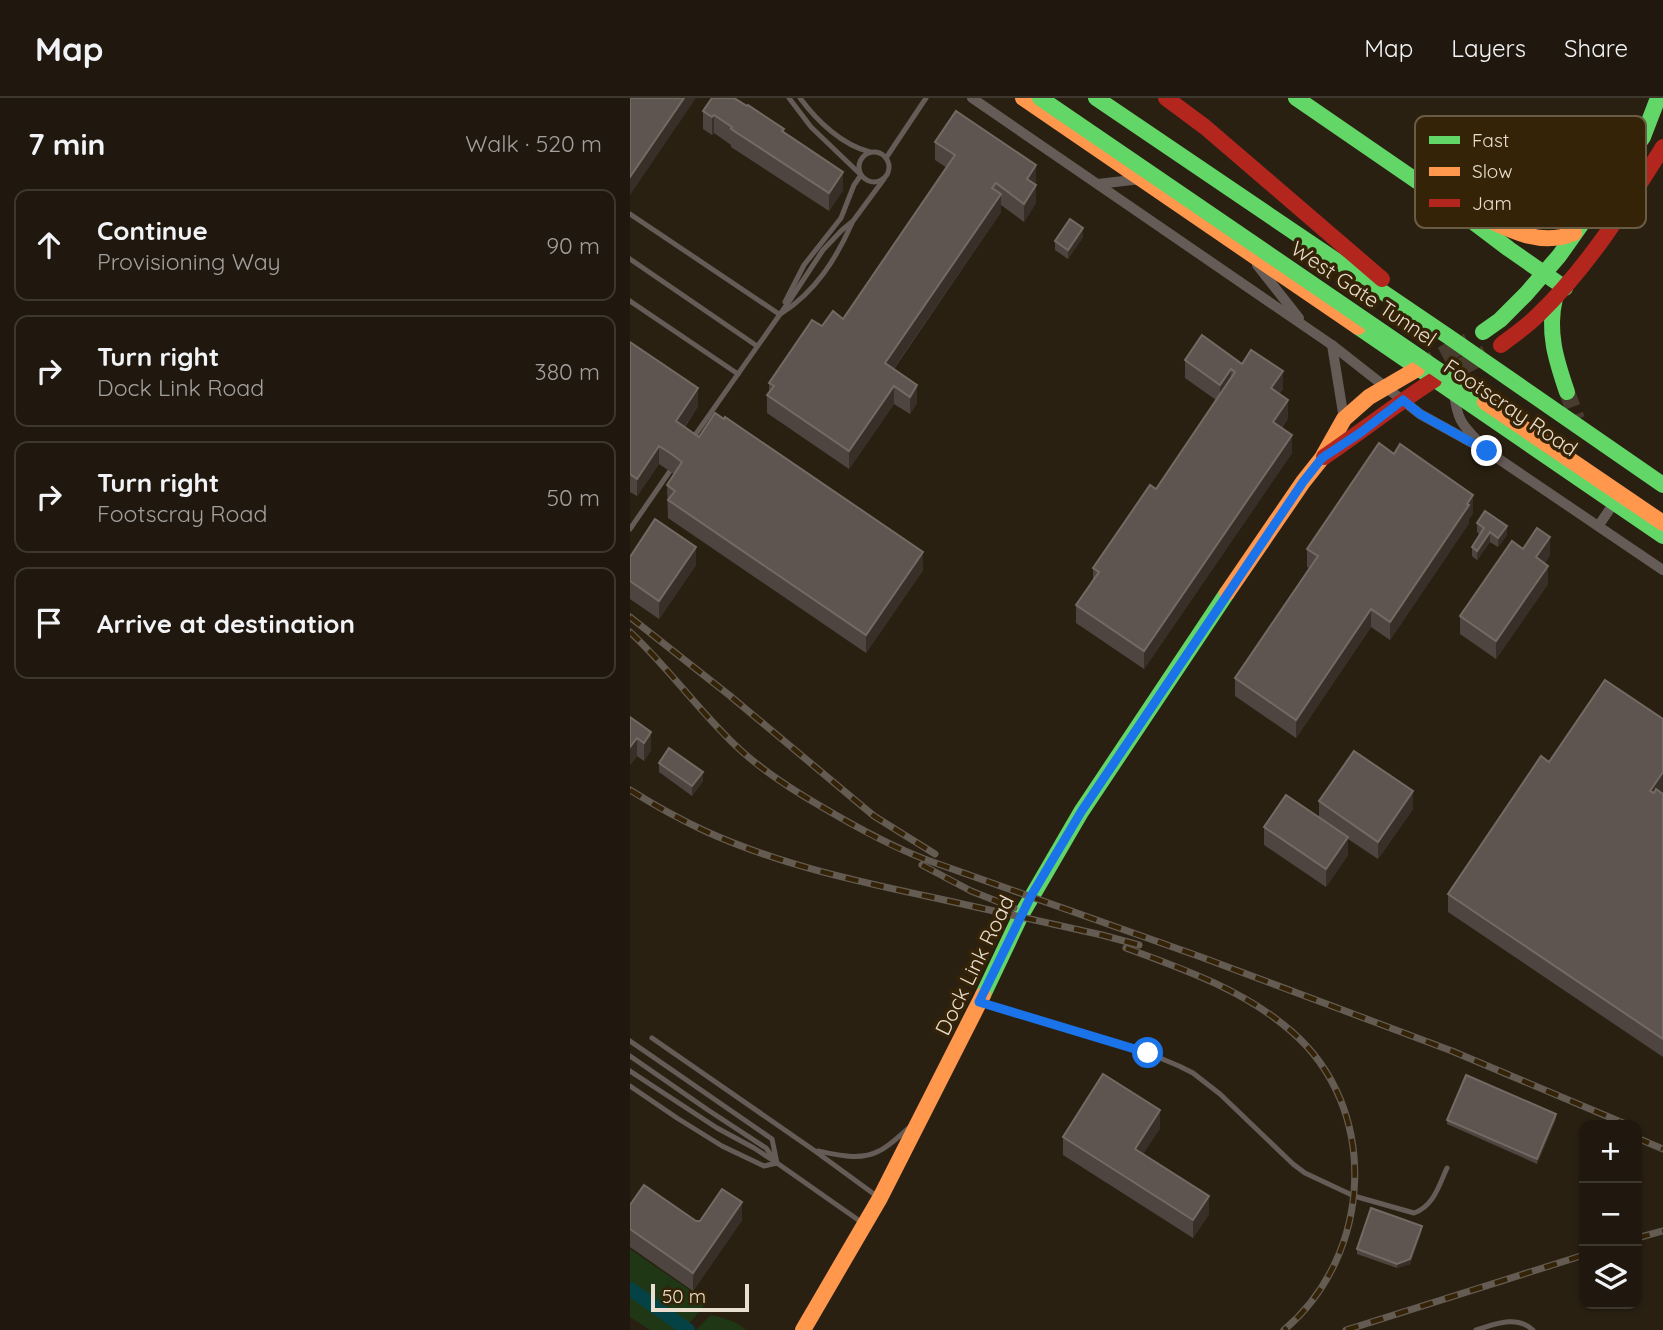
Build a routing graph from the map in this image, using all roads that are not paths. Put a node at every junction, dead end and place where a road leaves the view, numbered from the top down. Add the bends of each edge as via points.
1 (789, 98) edge
2 (800, 98) edge
3 (926, 98) edge
4 (972, 98) edge
5 (1023, 98) edge
6 (1040, 98) edge
7 (1096, 98) edge
8 (1166, 98) edge
9 (1296, 98) edge
10 (1658, 98) edge
11 (1646, 129) edge
12 (1663, 147) edge
13 (870, 152) junction
14 (886, 158) junction
15 (1646, 173) edge
16 (860, 175) junction
17 (884, 179) junction
18 (1141, 179) junction
19 (1415, 180) edge
20 (1098, 184) junction
21 (630, 214) edge
22 (853, 221) junction
23 (1482, 228) edge
24 (1507, 228) edge
25 (1580, 228) edge
26 (1611, 228) edge
27 (1577, 232) junction
28 (1246, 251) junction
29 (630, 258) edge
30 (1544, 274) junction
31 (1560, 293) junction
32 (630, 301) edge
33 (779, 314) junction
34 (1308, 328) junction
35 (1483, 332) tunnel mouth
36 (1448, 337) junction
37 (1332, 345) junction
38 (1501, 345) tunnel mouth
39 (757, 346) junction
40 (1417, 369) junction
41 (738, 374) junction
42 (1435, 380) junction
43 (1385, 386) junction
44 (1454, 392) junction
45 (1567, 392) tunnel mouth
46 (1403, 400) junction
47 (1344, 419) junction
48 (687, 446) edge
49 (1487, 451) junction
50 (1322, 458) junction
51 (670, 471) dead end
52 (1663, 485) edge
53 (1614, 502) junction
54 (1663, 523) edge
55 (1599, 525) junction
56 (630, 529) edge
57 (1663, 536) edge
58 (1663, 570) edge
59 (979, 1002) junction
60 (652, 1038) dead end
61 (630, 1041) edge
62 (630, 1055) edge
63 (630, 1071) edge
64 (630, 1086) edge
65 (921, 1118) junction
66 (815, 1151) junction
67 (777, 1163) junction
68 (1447, 1168) dead end
69 (880, 1198) junction
70 (865, 1224) junction
71 (803, 1330) edge
72 (1476, 1330) edge
73 (1534, 1330) edge

1 - 16 lane
2 - 13 lane via 831,131
3 - 14 lane
4 - 20 street, Footscray Road
5 - 18 main road, Footscray Road
6 - 54 main road, West Gate Tunnel, bridge
7 - 36 main road, West Gate Tunnel, bridge
8 - 36 main road, bridge
9 - 19 main road
10 - 11 main road
12 - 15 main road
13 - 14 lane
13 - 16 lane via 860,161
14 - 17 lane via 890,166
16 - 17 lane via 871,183
16 - 33 lane via 844,213 804,265
17 - 22 lane
18 - 20 street
18 - 28 main road, Footscray Road
20 - 34 street, Footscray Road
21 - 33 lane
22 - 33 lane via 823,250
22 - 33 lane via 814,286
23 - 30 main road
24 - 27 main road via 1557,240
25 - 27 main road
26 - 31 main road
27 - 30 main road
28 - 34 street, Footscray Road
28 - 40 main road, Footscray Road
29 - 39 lane
30 - 31 main road
30 - 35 main road
31 - 38 main road
31 - 45 main road via 1551,312 1552,342
32 - 41 lane
33 - 39 lane
34 - 37 street, Footscray Road
36 - 52 main road, West Gate Tunnel, bridge
37 - 43 street, Footscray Road
37 - 47 street
39 - 41 lane
40 - 42 main road, Footscray Road
40 - 43 main road, Dock Link Road
41 - 48 lane
42 - 44 main road, Footscray Road
42 - 46 main road, Dock Link Road
43 - 46 street, Footscray Road
43 - 47 main road, Dock Link Road
44 - 49 street via 1456,412
44 - 53 main road, Footscray Road
46 - 49 street, Footscray Road
46 - 50 main road, Dock Link Road
47 - 50 main road, Dock Link Road
49 - 55 street, Footscray Road
50 - 59 main road, Dock Link Road via 1081,812 1031,896
51 - 56 lane
53 - 55 street
53 - 57 main road, Footscray Road
55 - 58 street, Footscray Road
59 - 65 main road, Dock Link Road
59 - 68 lane via 1180,1066 1220,1094 1293,1164 1354,1196 1415,1213 1431,1202
60 - 66 lane
61 - 67 lane via 772,1139
62 - 67 lane via 766,1147
63 - 67 lane
64 - 67 lane via 722,1146 764,1166
65 - 66 lane via 880,1151 865,1156
65 - 69 main road, Dock Link Road
66 - 69 lane
67 - 70 lane
69 - 70 main road, Dock Link Road
70 - 71 main road, Dock Link Road
72 - 73 lane via 1510,1321

